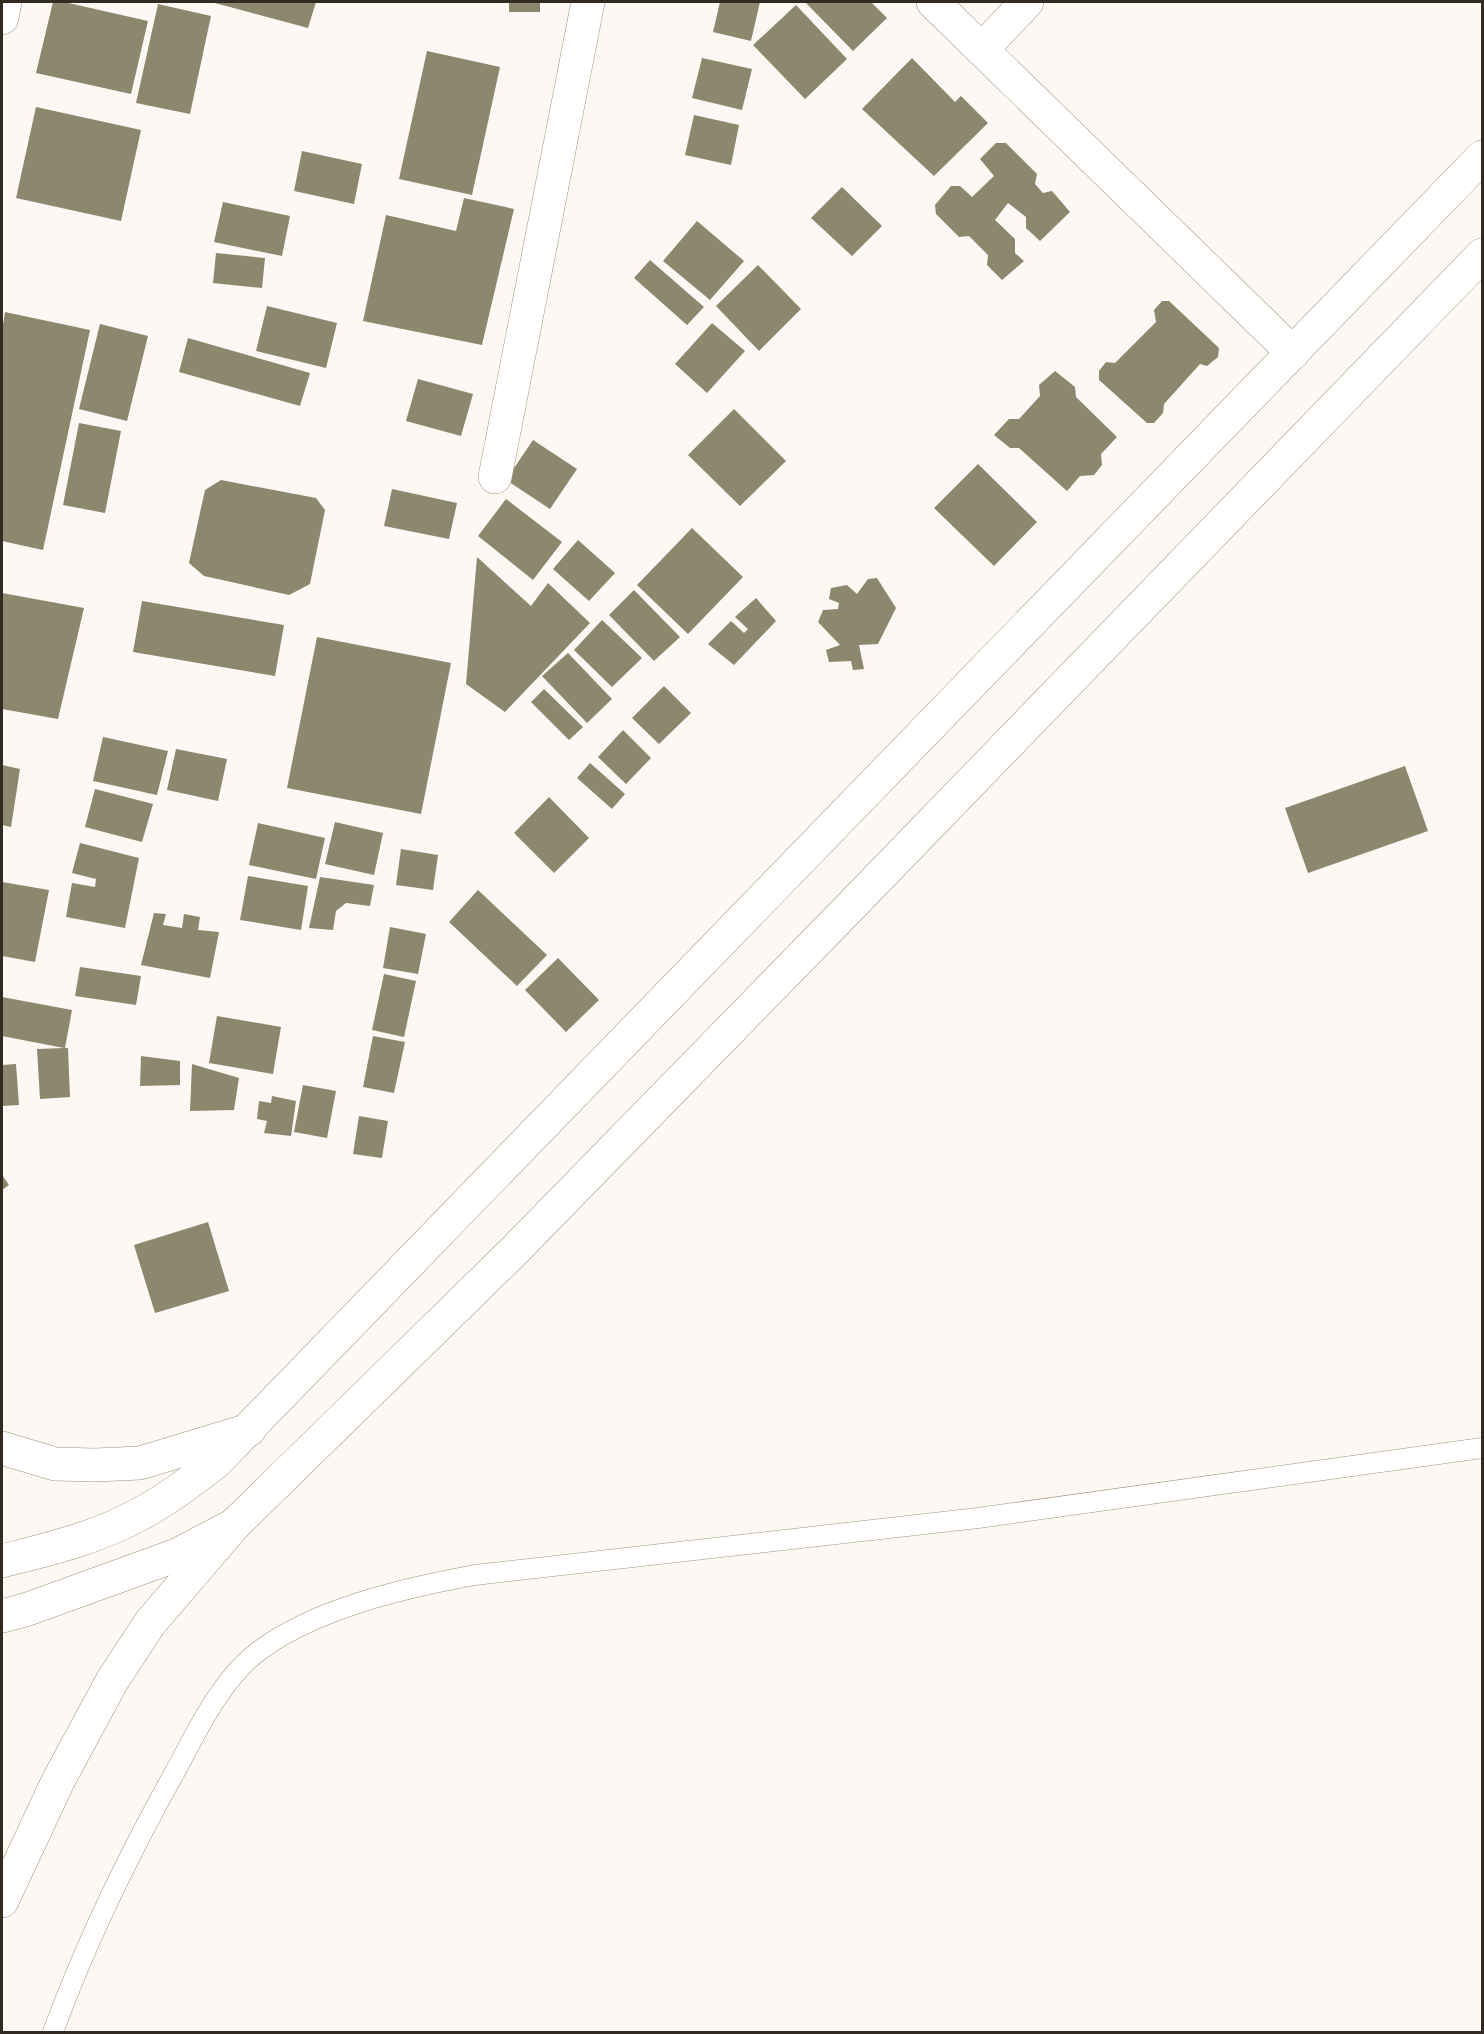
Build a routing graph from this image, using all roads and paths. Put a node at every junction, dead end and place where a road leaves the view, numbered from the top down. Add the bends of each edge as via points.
1 (5, 2) edge
2 (588, 2) edge
3 (933, 2) edge
4 (1027, 2) edge
5 (2, 18) edge
6 (982, 49) junction
7 (1482, 158) edge
8 (1482, 255) edge
9 (1293, 353) junction
10 (495, 477) dead end
11 (249, 1430) junction
12 (2, 1448) edge
13 (1482, 1448) edge
14 (234, 1525) junction
15 (2, 1561) edge
16 (2, 1616) edge
17 (2, 1901) edge
18 (53, 2032) edge

1 - 5 main road
2 - 10 main road
3 - 6 main road
4 - 6 main road
6 - 9 main road
7 - 9 main road
8 - 14 main road via 515,1250
9 - 11 main road
11 - 12 main road via 140,1463 55,1464
11 - 15 main road via 179,1491 140,1515 97,1534
13 - 18 lane via 978,1518 475,1575 422,1585 304,1624 252,1656 206,1715 131,1852
14 - 16 main road via 177,1555
14 - 17 main road via 150,1623 112,1681 58,1781

